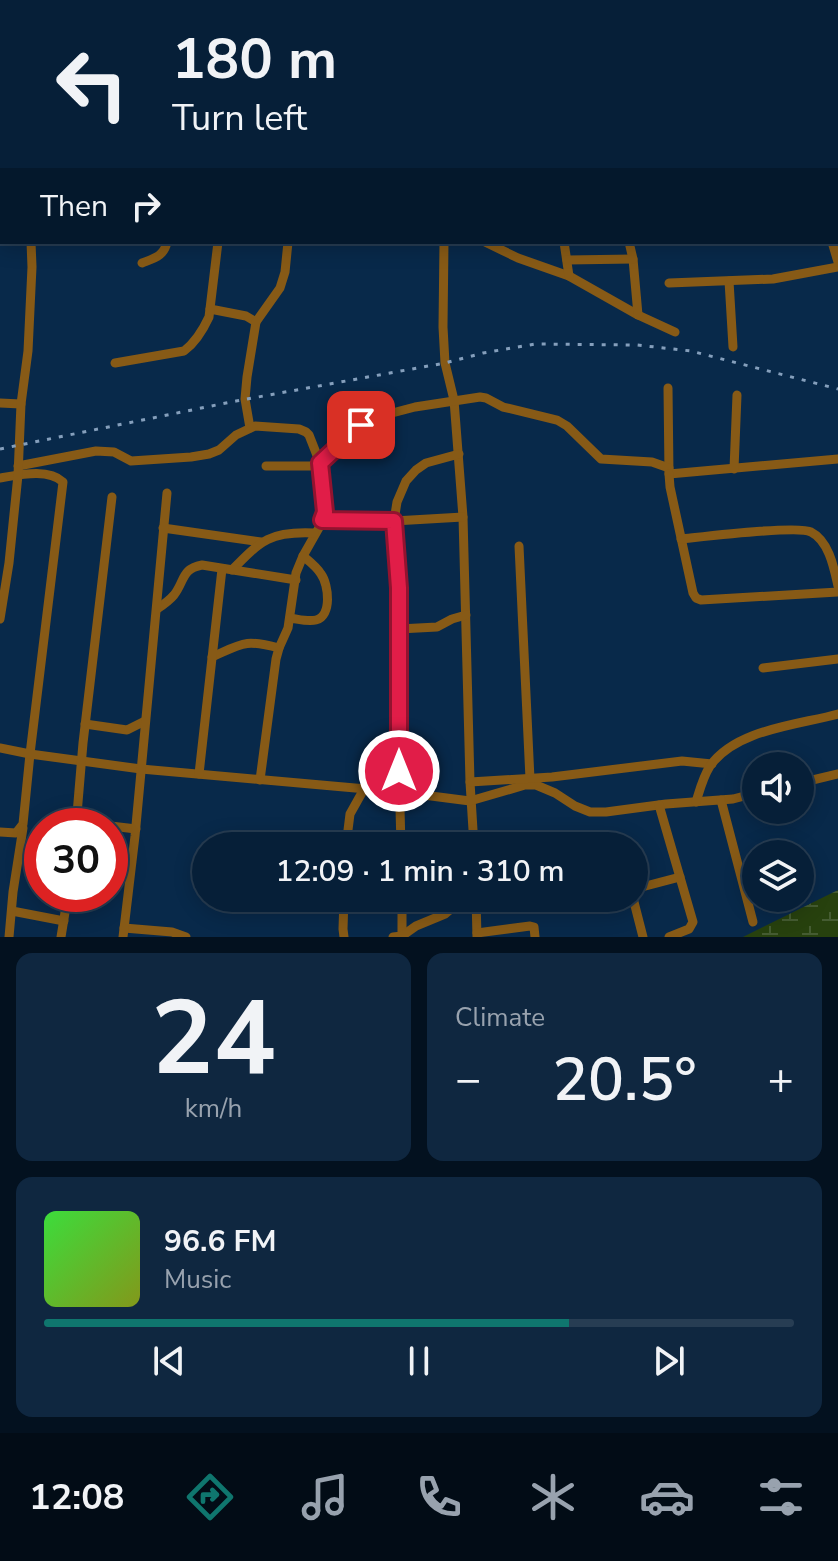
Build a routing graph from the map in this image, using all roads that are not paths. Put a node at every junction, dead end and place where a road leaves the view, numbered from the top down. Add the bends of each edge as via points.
1 (31, 244) edge
2 (166, 244) edge
3 (218, 244) edge
4 (288, 244) edge
5 (444, 244) edge
6 (489, 244) edge
7 (564, 244) edge
8 (629, 244) edge
9 (833, 244) edge
10 (633, 259) junction
11 (567, 260) junction
12 (142, 263) dead end
13 (838, 264) edge
14 (569, 276) junction
15 (729, 281) junction
16 (669, 283) dead end
17 (210, 309) junction
18 (638, 315) junction
19 (256, 322) junction
20 (675, 332) dead end
21 (733, 347) dead end
22 (115, 363) dead end
23 (668, 388) dead end
24 (737, 395) dead end
25 (454, 400) junction
26 (0, 403) edge
27 (21, 404) junction
28 (250, 428) junction
29 (459, 454) junction
30 (838, 459) edge
31 (320, 463) junction
32 (266, 466) dead end
33 (734, 469) junction
34 (18, 471) junction
35 (669, 471) junction
36 (0, 478) edge
37 (167, 493) dead end
38 (112, 497) dead end
39 (463, 517) junction
40 (322, 520) junction
41 (394, 521) junction
42 (163, 528) junction
43 (314, 533) junction
44 (681, 539) junction
45 (261, 542) junction
46 (519, 546) dead end
47 (303, 556) junction
48 (227, 570) junction
49 (296, 580) junction
50 (838, 586) edge
51 (838, 592) edge
52 (157, 609) junction
53 (466, 615) junction
54 (290, 618) junction
55 (0, 619) edge
56 (399, 629) junction
57 (279, 648) junction
58 (212, 657) junction
59 (838, 659) edge
60 (763, 668) dead end
61 (838, 714) edge
62 (145, 721) junction
63 (85, 724) junction
64 (0, 748) edge
65 (30, 754) junction
66 (82, 761) junction
67 (712, 764) junction
68 (141, 769) junction
69 (199, 774) junction
70 (838, 774) edge
71 (530, 779) junction
72 (260, 780) junction
73 (814, 780) edge
74 (470, 782) junction
75 (364, 789) junction
76 (400, 792) junction
77 (742, 796) edge
78 (721, 800) junction
79 (470, 801) junction
80 (696, 802) junction
81 (659, 805) junction
82 (78, 808) edge
83 (23, 824) junction
84 (128, 828) edge
85 (136, 829) junction
86 (0, 832) edge
87 (348, 832) edge
88 (401, 832) edge
89 (473, 832) edge
90 (680, 877) junction
91 (648, 885) edge
92 (12, 911) junction
93 (65, 912) edge
94 (344, 912) edge
95 (401, 912) edge
96 (447, 912) edge
97 (476, 912) edge
98 (638, 912) edge
99 (64, 921) junction
100 (753, 922) dead end
101 (123, 933) edge
102 (477, 935) edge
103 (9, 937) edge
104 (61, 937) edge
105 (186, 937) edge
106 (344, 937) edge
107 (399, 937) edge
108 (535, 937) edge
109 (643, 937) edge
110 (669, 937) edge

1 - 27 street
2 - 12 street via 159,257
3 - 17 street
4 - 19 street via 280,288
5 - 25 street via 445,363
6 - 14 street
7 - 11 street
8 - 10 street
9 - 13 street
10 - 11 street
10 - 18 street
11 - 14 street
13 - 15 street via 773,279
14 - 18 street
15 - 16 street
15 - 21 street
17 - 19 street
17 - 22 street via 204,328 184,351
18 - 20 street
19 - 28 street via 245,399
23 - 35 street
24 - 33 street
25 - 29 street
25 - 31 street via 373,418
25 - 35 street via 486,398 557,420 601,459 652,462
26 - 27 street
27 - 34 street
28 - 31 street via 306,432
28 - 34 street via 209,454 131,461 96,451
29 - 39 street
29 - 41 street via 416,470 406,481
30 - 33 street
31 - 32 street
31 - 40 street
33 - 35 street
34 - 36 street
34 - 55 street
34 - 65 street via 48,474 63,482
35 - 44 street
37 - 42 street
38 - 63 street
39 - 41 street
39 - 53 street
40 - 41 street
40 - 43 street
41 - 56 street
42 - 45 street
42 - 52 street
43 - 45 street via 291,532
43 - 47 street
44 - 50 street via 808,530 824,544
44 - 51 street via 693,593 701,600
45 - 48 street
46 - 71 street
47 - 49 street
47 - 54 street via 323,577 327,603 318,620
48 - 49 street
48 - 52 street via 202,565 190,569
48 - 58 street
49 - 54 street
52 - 62 street
53 - 56 street via 437,627
53 - 74 street
54 - 57 street
56 - 76 street
57 - 58 street via 243,643
57 - 72 street
58 - 69 street
59 - 60 street
61 - 67 street via 752,735
62 - 63 street via 127,730
62 - 68 street
63 - 66 street
64 - 65 street
65 - 66 street
65 - 83 street
66 - 68 street
66 - 82 street
67 - 71 street via 682,761
67 - 80 street
68 - 69 street
68 - 85 street
69 - 72 street
70 - 73 street
71 - 74 street
72 - 75 street
74 - 79 street
75 - 76 street
75 - 87 street via 350,814
76 - 79 street
76 - 88 street
77 - 78 street
78 - 80 street
78 - 100 street
79 - 81 street via 536,785 590,812
79 - 89 street
80 - 81 street
81 - 90 street
83 - 86 street via 16,833
83 - 92 street
84 - 85 street
85 - 101 street
90 - 91 street
90 - 110 street via 693,922
92 - 99 street
92 - 103 street
93 - 99 street
94 - 106 street
95 - 107 street
96 - 107 street
97 - 102 street
98 - 109 street
99 - 104 street
101 - 105 street via 172,932
102 - 108 street via 530,926

